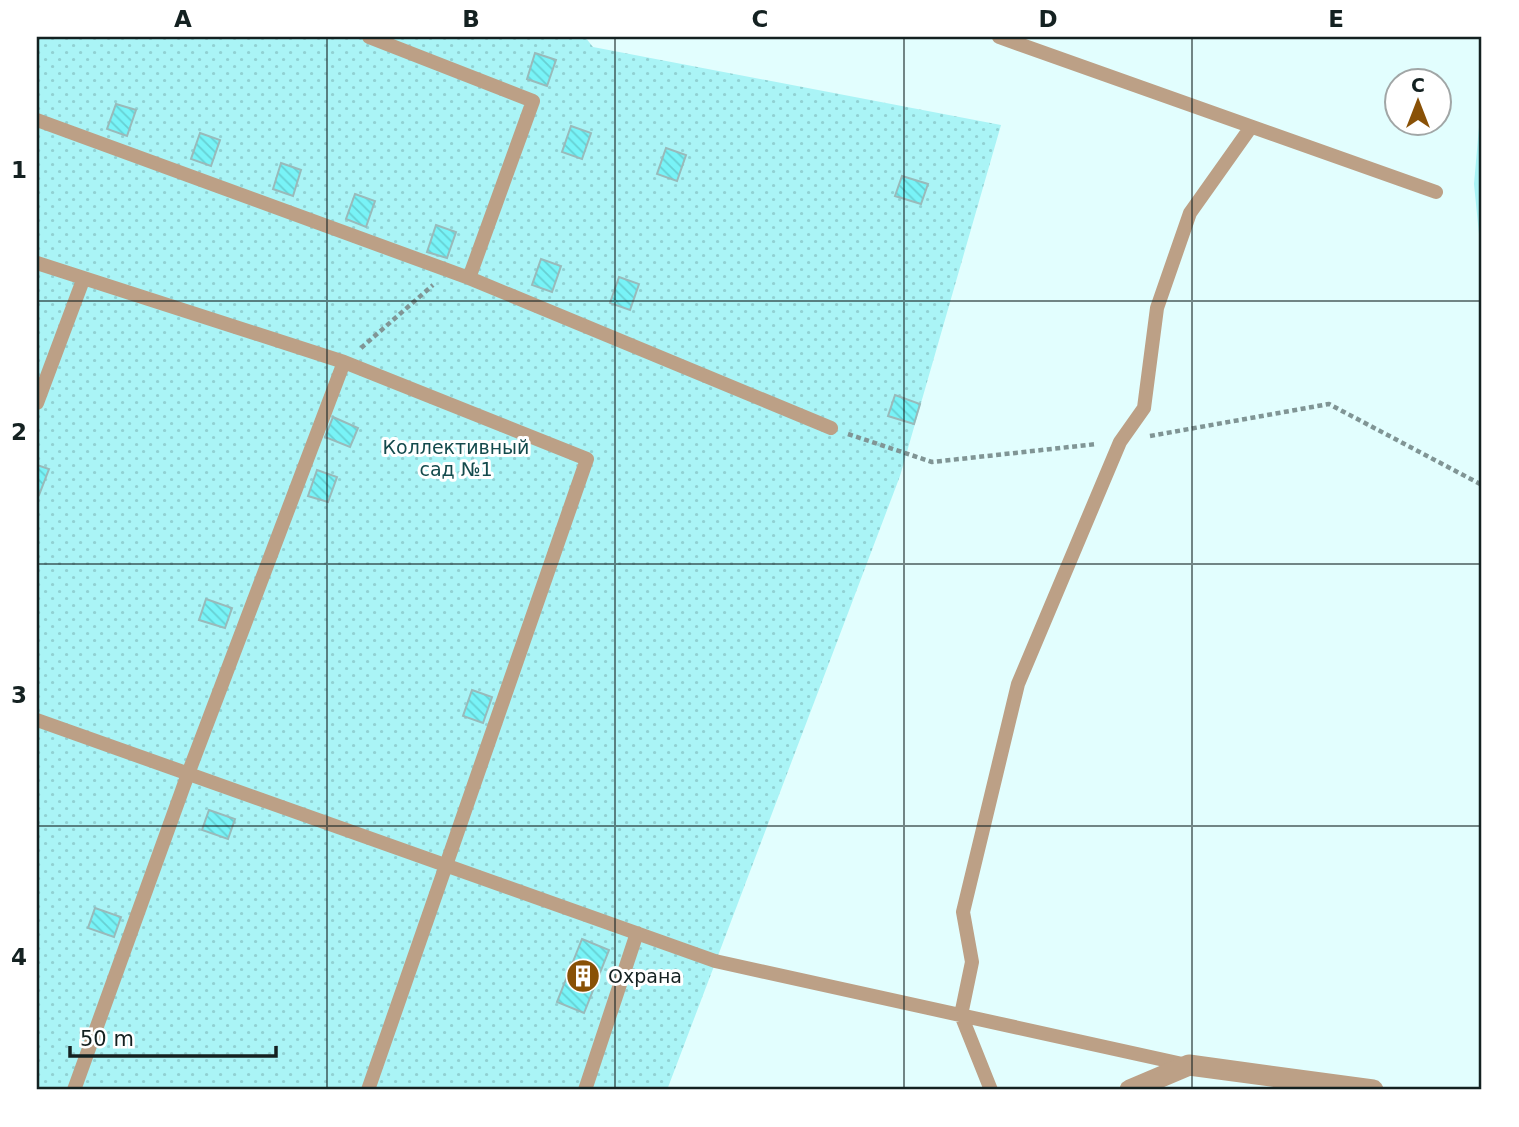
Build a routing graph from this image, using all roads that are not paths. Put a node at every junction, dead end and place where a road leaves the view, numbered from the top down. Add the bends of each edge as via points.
1 (369, 37) edge
2 (999, 37) edge
3 (37, 120) edge
4 (1251, 127) junction
5 (1436, 192) dead end
6 (37, 263) edge
7 (469, 278) junction
8 (83, 280) junction
9 (344, 362) junction
10 (37, 403) edge
11 (831, 428) road end
12 (37, 720) edge
13 (188, 774) junction
14 (447, 865) junction
15 (637, 933) junction
16 (961, 1015) junction
17 (1189, 1065) junction
18 (74, 1090) edge
19 (368, 1090) edge
20 (585, 1090) edge
21 (991, 1090) edge
22 (1130, 1090) edge
23 (1373, 1090) edge

1 - 7 lane via 533,101
2 - 4 lane
3 - 7 lane
4 - 5 lane
4 - 16 lane via 1190,214 1157,308 1144,408 1120,442 1018,684 963,912 972,962
6 - 8 lane
7 - 11 lane
8 - 9 lane
8 - 10 lane
9 - 13 lane
9 - 14 lane via 587,459
12 - 13 lane
13 - 14 lane
13 - 18 lane
14 - 15 lane
14 - 19 lane
15 - 16 lane via 715,961
15 - 20 lane
16 - 17 lane
16 - 21 lane
17 - 22 street
17 - 23 street

